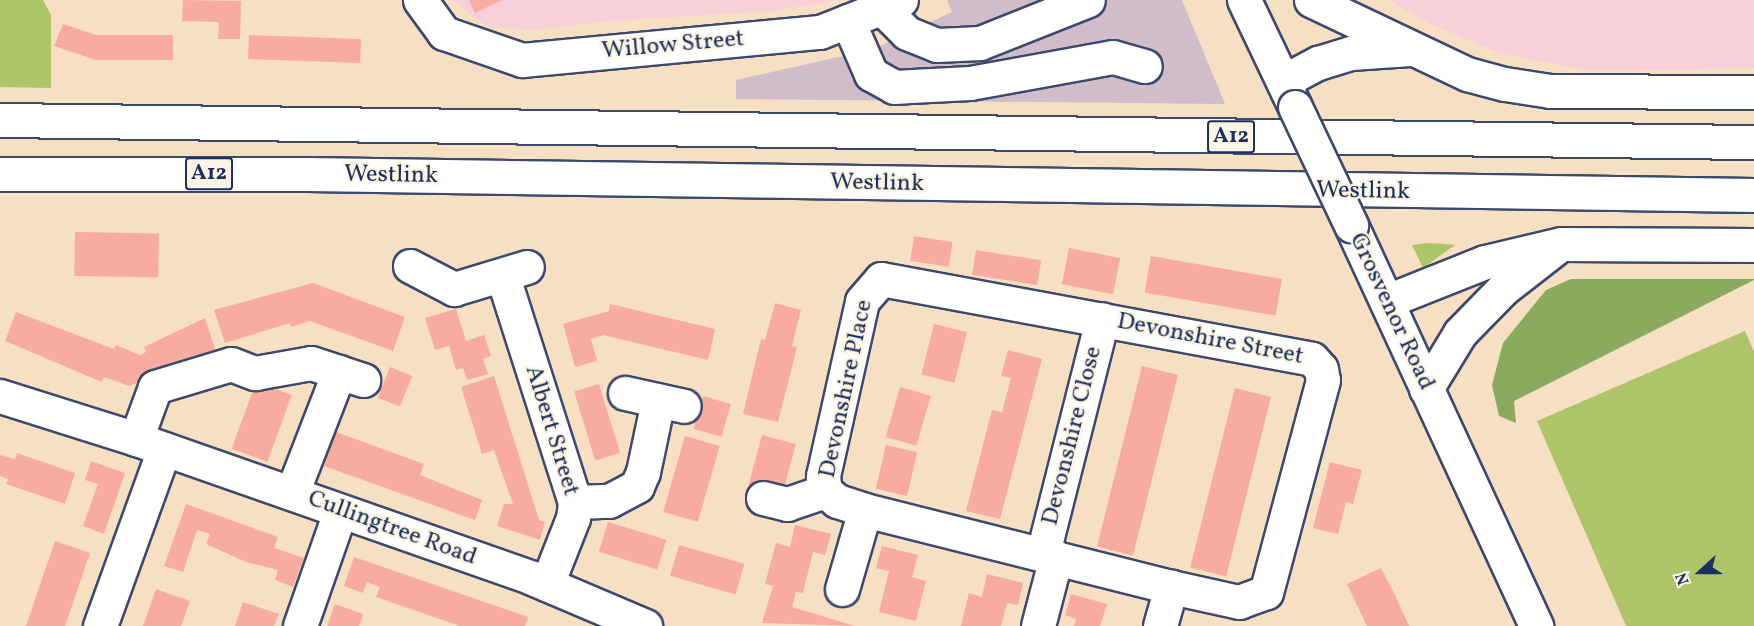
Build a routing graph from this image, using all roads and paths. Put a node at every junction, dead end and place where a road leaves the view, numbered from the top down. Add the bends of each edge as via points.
1 (420, 0) edge
2 (1088, 0) edge
3 (1244, 0) edge
4 (1311, 0) edge
5 (891, 4) edge
6 (848, 21) junction
7 (1414, 49) junction
8 (1145, 66) dead end
9 (1754, 92) edge
10 (1291, 99) junction
11 (0, 120) edge
12 (1754, 142) edge
13 (0, 174) edge
14 (1754, 195) edge
15 (1561, 244) junction
16 (1754, 245) edge
17 (410, 266) dead end
18 (870, 287) joint
19 (1387, 300) junction
20 (1102, 319) junction
21 (1426, 388) junction
22 (625, 393) dead end
23 (0, 396) edge
24 (150, 444) junction
25 (825, 491) junction
26 (292, 493) junction
27 (763, 498) dead end
28 (575, 502) junction
29 (865, 510) junction
30 (340, 512) junction
31 (1050, 555) junction
32 (547, 584) junction
33 (1171, 587) junction
34 (842, 589) dead end
35 (625, 622) edge
36 (100, 626) edge
37 (300, 626) edge
38 (1038, 626) edge
39 (1160, 626) edge
40 (1536, 626) edge

1 - 6 main road, Willow Street via 444,33 522,60 820,32
2 - 5 main road via 980,43 937,45 907,33
3 - 10 main road, Grosvenor Road
4 - 7 main road
5 - 6 main road, Willow Street
6 - 8 main road via 871,74 894,87 970,83 1113,57
7 - 9 main road via 1467,74 1550,91
7 - 10 main road via 1351,52 1318,63 1286,84
10 - 19 main road, Grosvenor Road, bridge
11 - 12 main road, A12
13 - 14 main road, Westlink / A12 via 308,174
15 - 16 main road
15 - 19 main road via 1485,262
15 - 21 main road via 1503,289 1460,333
17 - 28 main road, Albert Street via 454,289 504,276
18 - 20 main road, Devonshire Street via 881,279 898,280
18 - 25 main road, Devonshire Place via 859,313 824,476
19 - 21 main road, Grosvenor Road
20 - 31 main road, Devonshire Close
20 - 33 main road, Devonshire Street via 1312,359 1321,369 1323,380 1266,592 1239,602
21 - 40 main road, Grosvenor Road
22 - 28 main road via 671,404 644,472 637,486 609,501
23 - 24 main road, Cullingtree Road
24 - 26 main road, Cullingtree Road
24 - 26 main road via 155,387 231,364 255,373 337,372
24 - 36 main road
25 - 27 main road via 788,504
25 - 29 main road via 837,501
26 - 30 main road, Cullingtree Road
28 - 32 main road, Albert Street via 573,518
29 - 31 main road
29 - 34 main road
30 - 32 main road, Cullingtree Road
30 - 37 main road
31 - 33 main road
31 - 38 main road, Devonshire Close
32 - 35 main road, Cullingtree Road
33 - 39 main road

